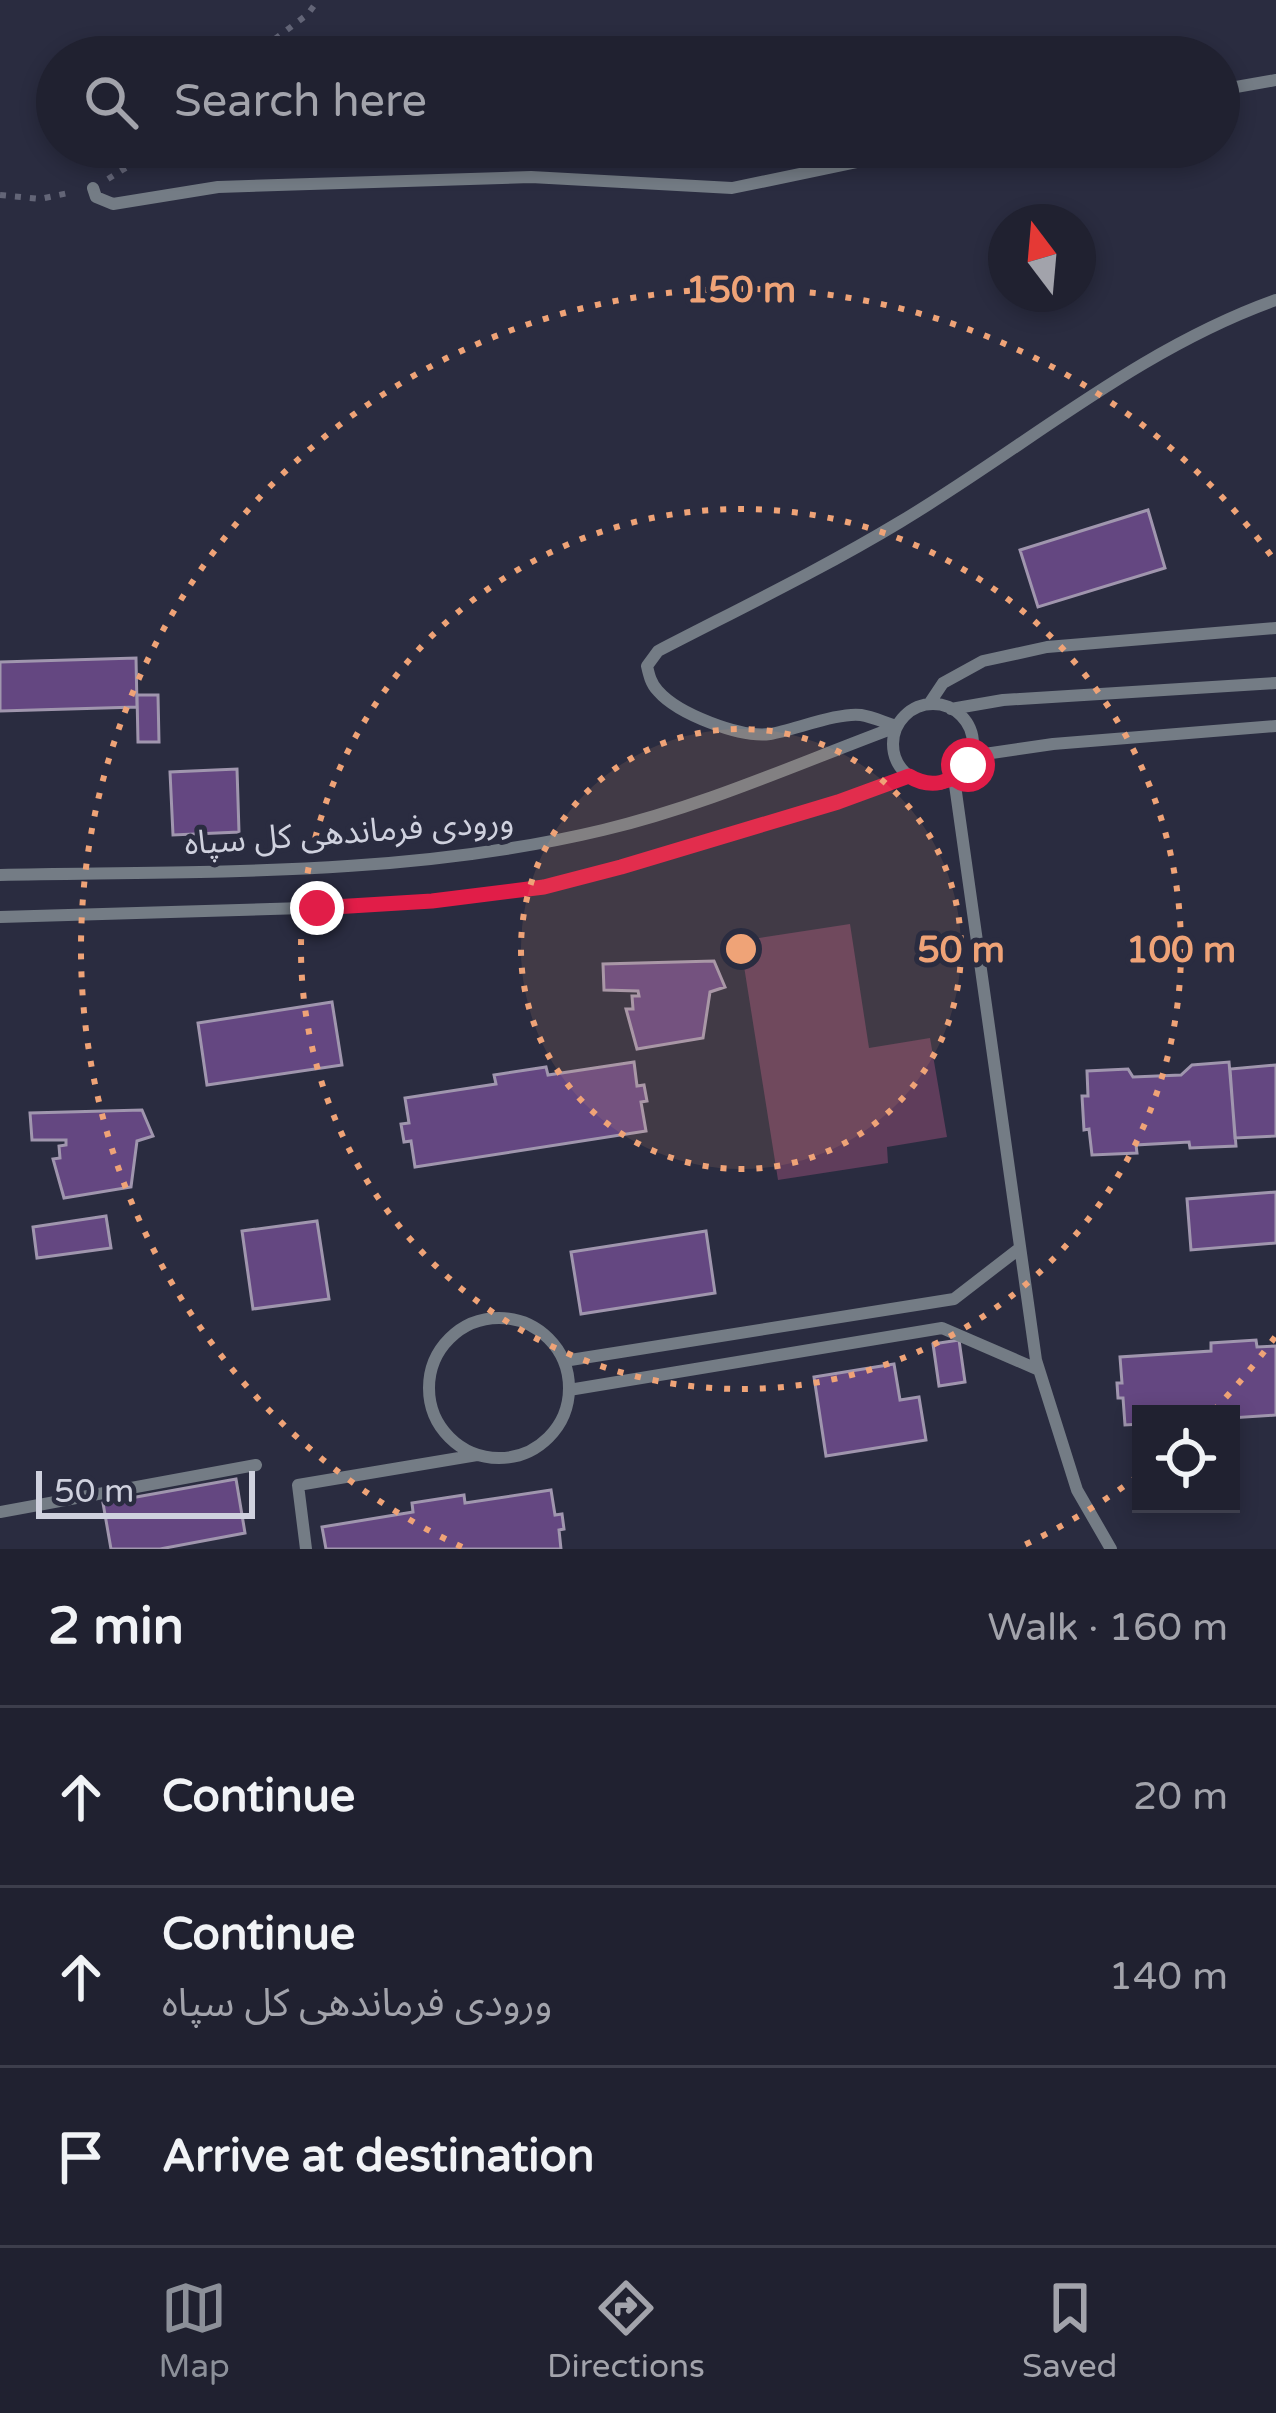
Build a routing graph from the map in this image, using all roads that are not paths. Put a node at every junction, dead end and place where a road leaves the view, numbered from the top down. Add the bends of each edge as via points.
1 (1276, 80) edge
2 (1240, 86) edge
3 (828, 168) edge
4 (92, 188) road end
5 (1276, 300) edge
6 (1276, 628) edge
7 (1276, 683) edge
8 (929, 704) junction
9 (952, 709) junction
10 (897, 726) junction
11 (1276, 727) edge
12 (971, 756) junction
13 (909, 776) junction
14 (954, 778) junction
15 (0, 875) edge
16 (0, 917) edge
17 (1020, 1248) junction
18 (564, 1361) junction
19 (1039, 1370) junction
20 (569, 1390) junction
21 (478, 1454) junction
22 (256, 1465) dead end
23 (0, 1512) edge
24 (306, 1549) edge
25 (1111, 1549) edge

1 - 2 lane
3 - 4 lane via 732,188 531,177 218,187 113,204
5 - 10 lane via 1160,354 899,523 658,651 647,666 670,701 729,729 764,735 858,714
6 - 8 lane via 1046,647 983,661 943,682
7 - 9 lane
8 - 9 lane
8 - 10 lane
9 - 12 lane via 970,728
10 - 13 lane via 894,753
10 - 15 lane, ورودی فرماندهی کل سپاه via 670,813 539,844 369,864
11 - 12 lane
12 - 14 lane
13 - 14 lane via 926,783
13 - 16 lane via 544,887 317,908
14 - 17 lane
17 - 18 lane via 954,1299
17 - 19 lane
18 - 20 lane
18 - 21 lane via 531,1326 508,1319 462,1328 444,1344 430,1377 433,1413 445,1433
19 - 20 lane via 942,1328
19 - 25 lane via 1077,1490
20 - 21 lane via 552,1434 533,1449
21 - 24 lane via 298,1485
22 - 23 lane

